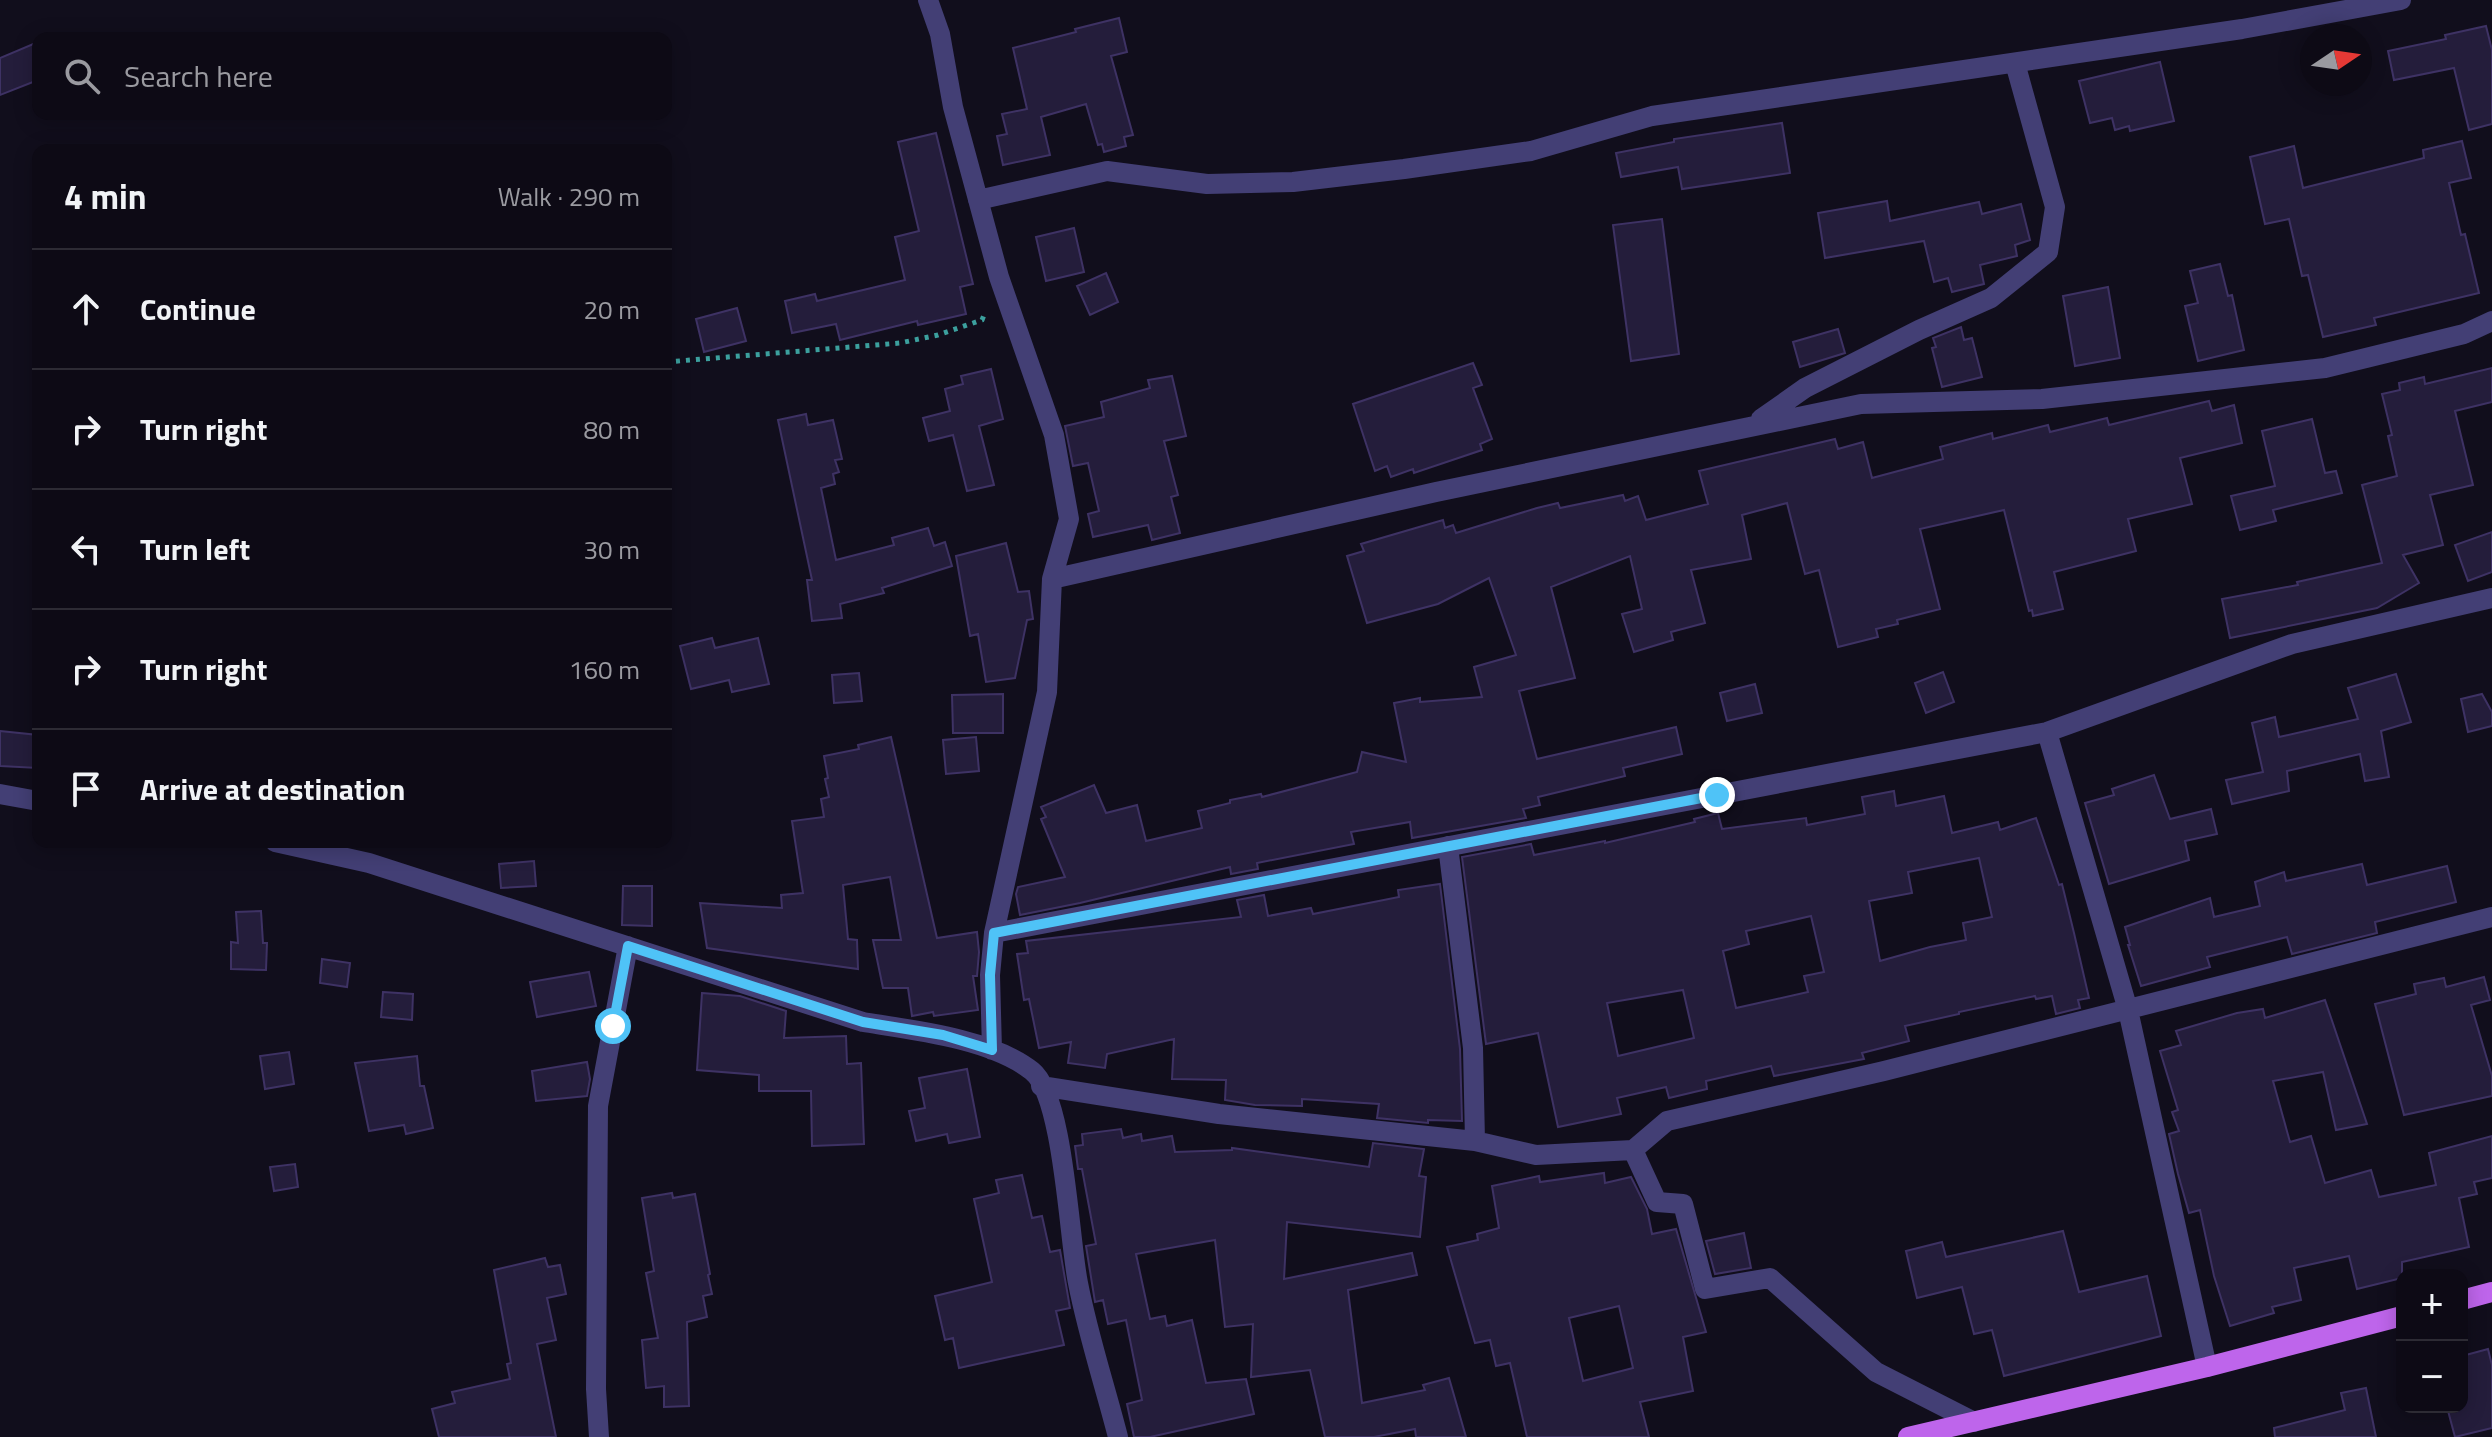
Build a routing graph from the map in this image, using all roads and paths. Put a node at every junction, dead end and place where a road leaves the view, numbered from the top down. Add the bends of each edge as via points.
1 (928, 0) edge
2 (2401, 0) edge
3 (2015, 63) junction
4 (978, 200) junction
5 (999, 277) junction
6 (2492, 321) edge
7 (672, 362) edge
8 (1753, 425) junction
9 (1052, 579) junction
10 (2492, 598) edge
11 (2047, 732) junction
12 (0, 794) edge
13 (32, 800) edge
14 (1448, 846) junction
15 (302, 848) edge
16 (2492, 917) edge
17 (994, 933) junction
18 (628, 946) junction
19 (2128, 1010) junction
20 (992, 1050) junction
21 (1041, 1086) junction
22 (1475, 1141) junction
23 (1633, 1150) junction
24 (2492, 1292) edge
25 (2468, 1298) edge
26 (2396, 1318) edge
27 (2207, 1367) junction
28 (1974, 1422) junction
29 (599, 1437) edge
30 (1118, 1437) edge
31 (1908, 1437) edge

1 - 4 street
2 - 3 street
3 - 4 street via 1652,116 1531,151 1404,169 1293,182 1207,184 1107,171
3 - 8 street via 2055,207 2048,252 1991,298 1805,388
4 - 5 street
5 - 7 path via 982,320 938,335 900,343
5 - 9 street via 1054,435 1069,519
6 - 8 street via 2464,334 2325,368 2042,399 1861,404
8 - 9 street
9 - 17 street via 1047,692
10 - 11 street via 2292,644
11 - 14 street
11 - 19 street
12 - 13 street
14 - 17 street
14 - 22 street via 1473,1048
15 - 18 street via 369,863
16 - 19 street
17 - 20 street
18 - 20 street via 863,1022 943,1035
18 - 29 street via 598,1106
19 - 23 street via 1667,1121
19 - 27 street
20 - 21 street via 1034,1072
21 - 22 street via 1219,1114
21 - 30 street via 1055,1118 1078,1283
22 - 23 street via 1536,1155
23 - 28 street via 1657,1202 1683,1204 1705,1289 1770,1278 1876,1372
24 - 25 main road
26 - 27 main road
27 - 28 main road
28 - 31 main road

